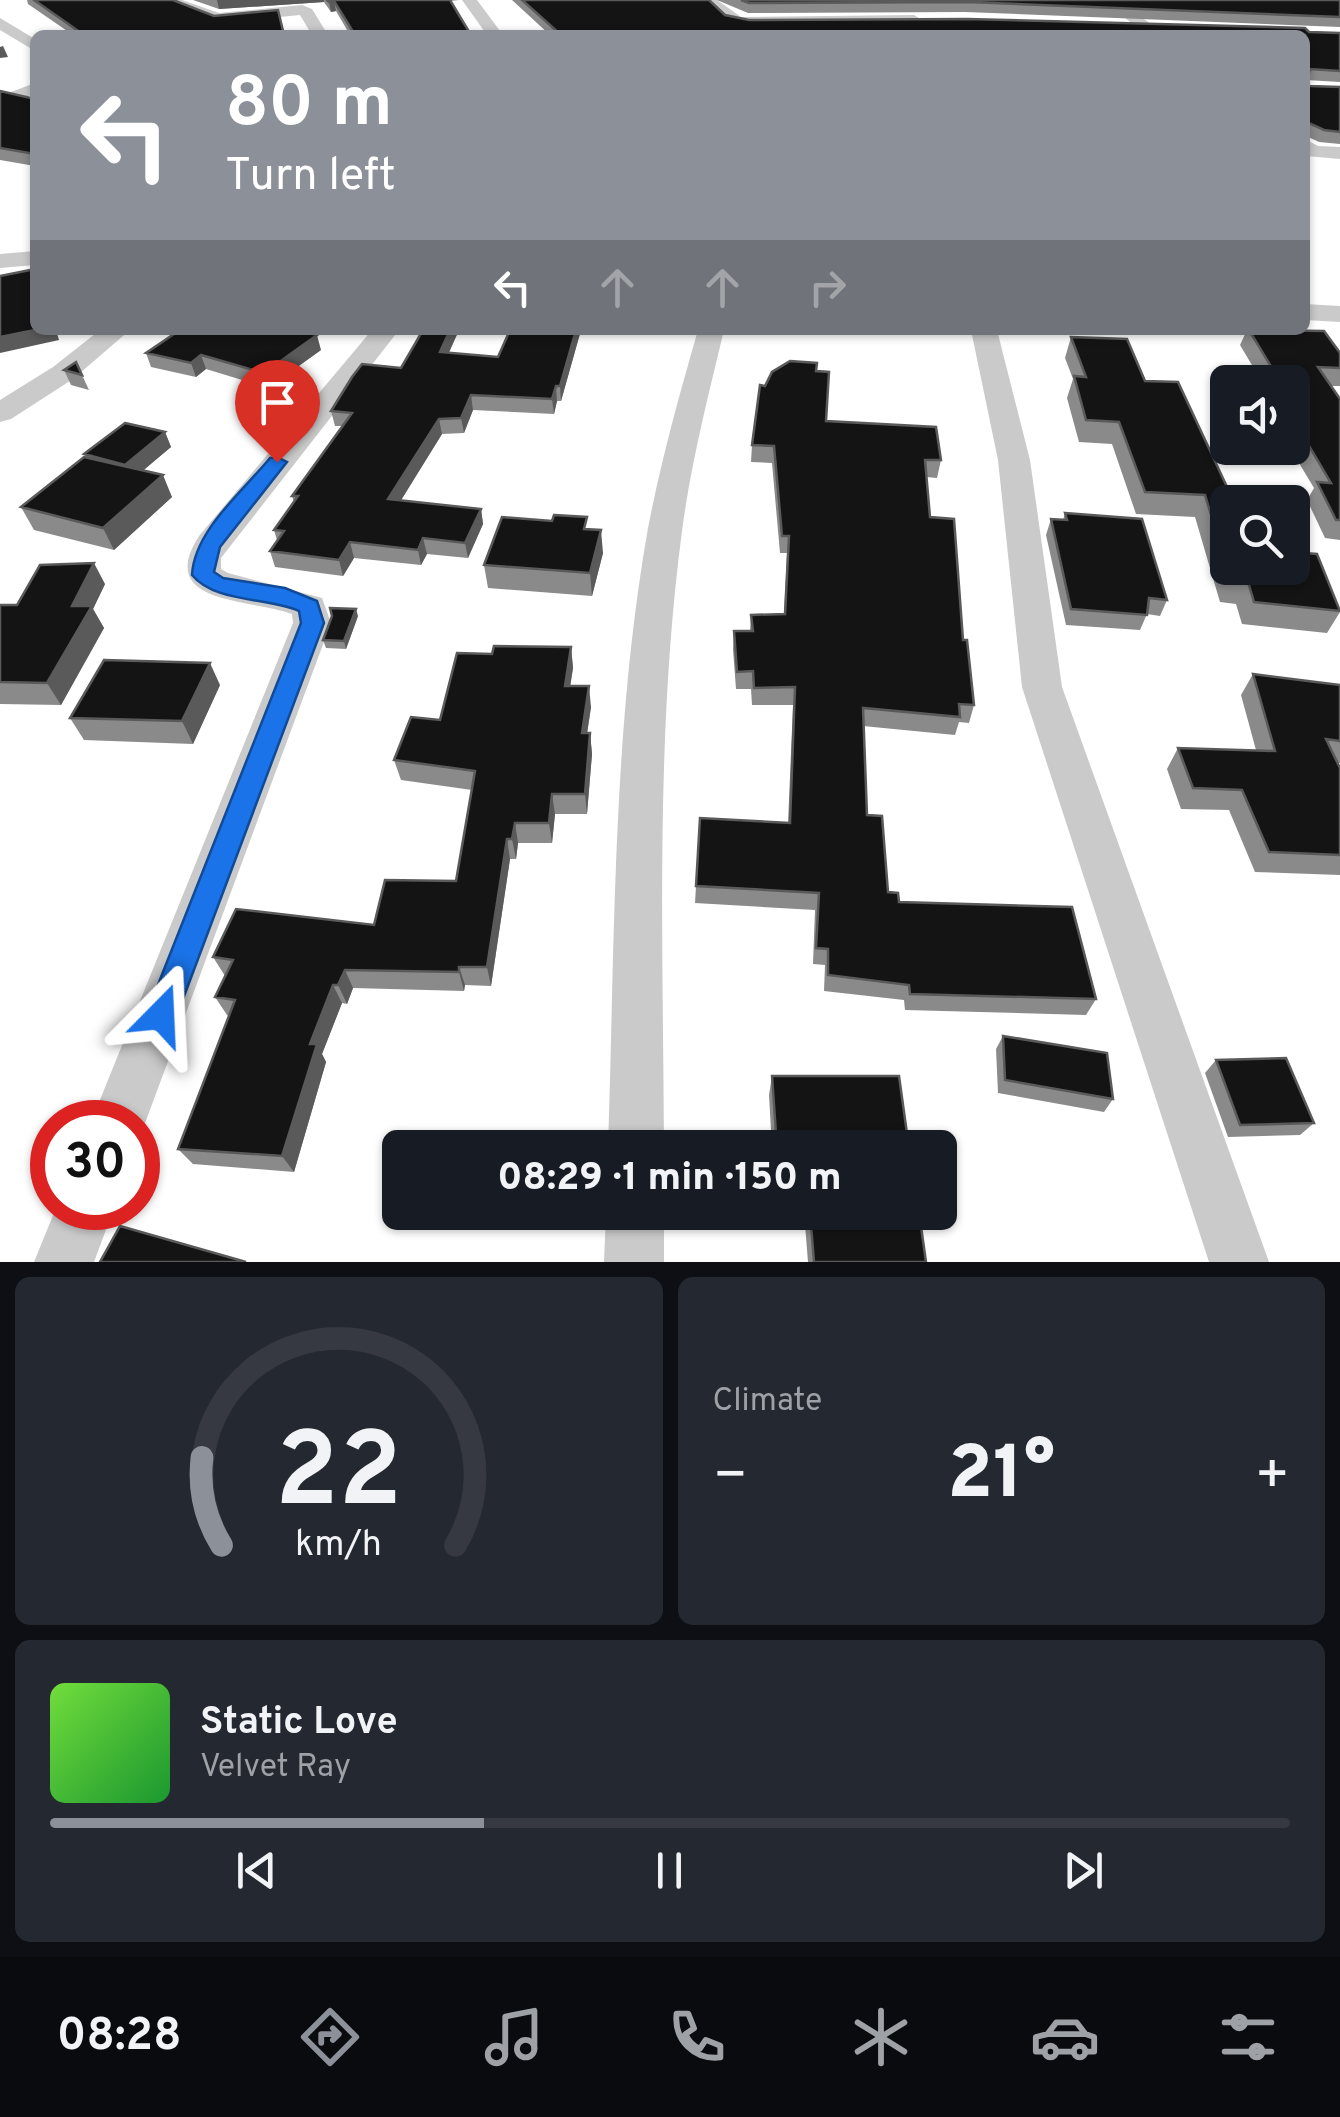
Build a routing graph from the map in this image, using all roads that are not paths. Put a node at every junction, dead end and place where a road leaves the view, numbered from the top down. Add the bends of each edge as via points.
1 (168, 0) edge
2 (470, 0) edge
3 (710, 0) edge
4 (856, 0) edge
5 (1108, 0) edge
6 (862, 20) junction
7 (931, 20) edge
8 (0, 23) edge
9 (1114, 28) edge
10 (317, 30) edge
11 (491, 30) edge
12 (846, 30) edge
13 (1151, 30) junction
14 (1170, 30) edge
15 (30, 43) edge
16 (1310, 148) edge
17 (1310, 149) edge
18 (1340, 154) edge
19 (1340, 178) edge
20 (30, 258) edge
21 (0, 261) edge
22 (1310, 312) edge
23 (1340, 314) edge
24 (111, 335) edge
25 (382, 335) edge
26 (709, 335) edge
27 (985, 335) edge
28 (0, 413) edge
29 (128, 1100) edge
30 (636, 1130) edge
31 (77, 1230) edge
32 (635, 1230) edge
33 (64, 1262) edge
34 (634, 1262) edge
35 (1240, 1262) edge

1 - 10 street via 218,18 302,10
2 - 11 street
3 - 6 street via 738,22
4 - 6 street
5 - 13 street
6 - 7 street
6 - 12 street
8 - 15 street
9 - 13 street
13 - 14 street
16 - 18 street
17 - 19 street
20 - 21 street
22 - 23 street
24 - 28 street
25 - 29 street via 204,558 203,575 285,596 309,607 312,623
26 - 30 street via 680,456 646,661
27 - 35 street via 1014,460 1042,687
31 - 33 street
32 - 34 street

